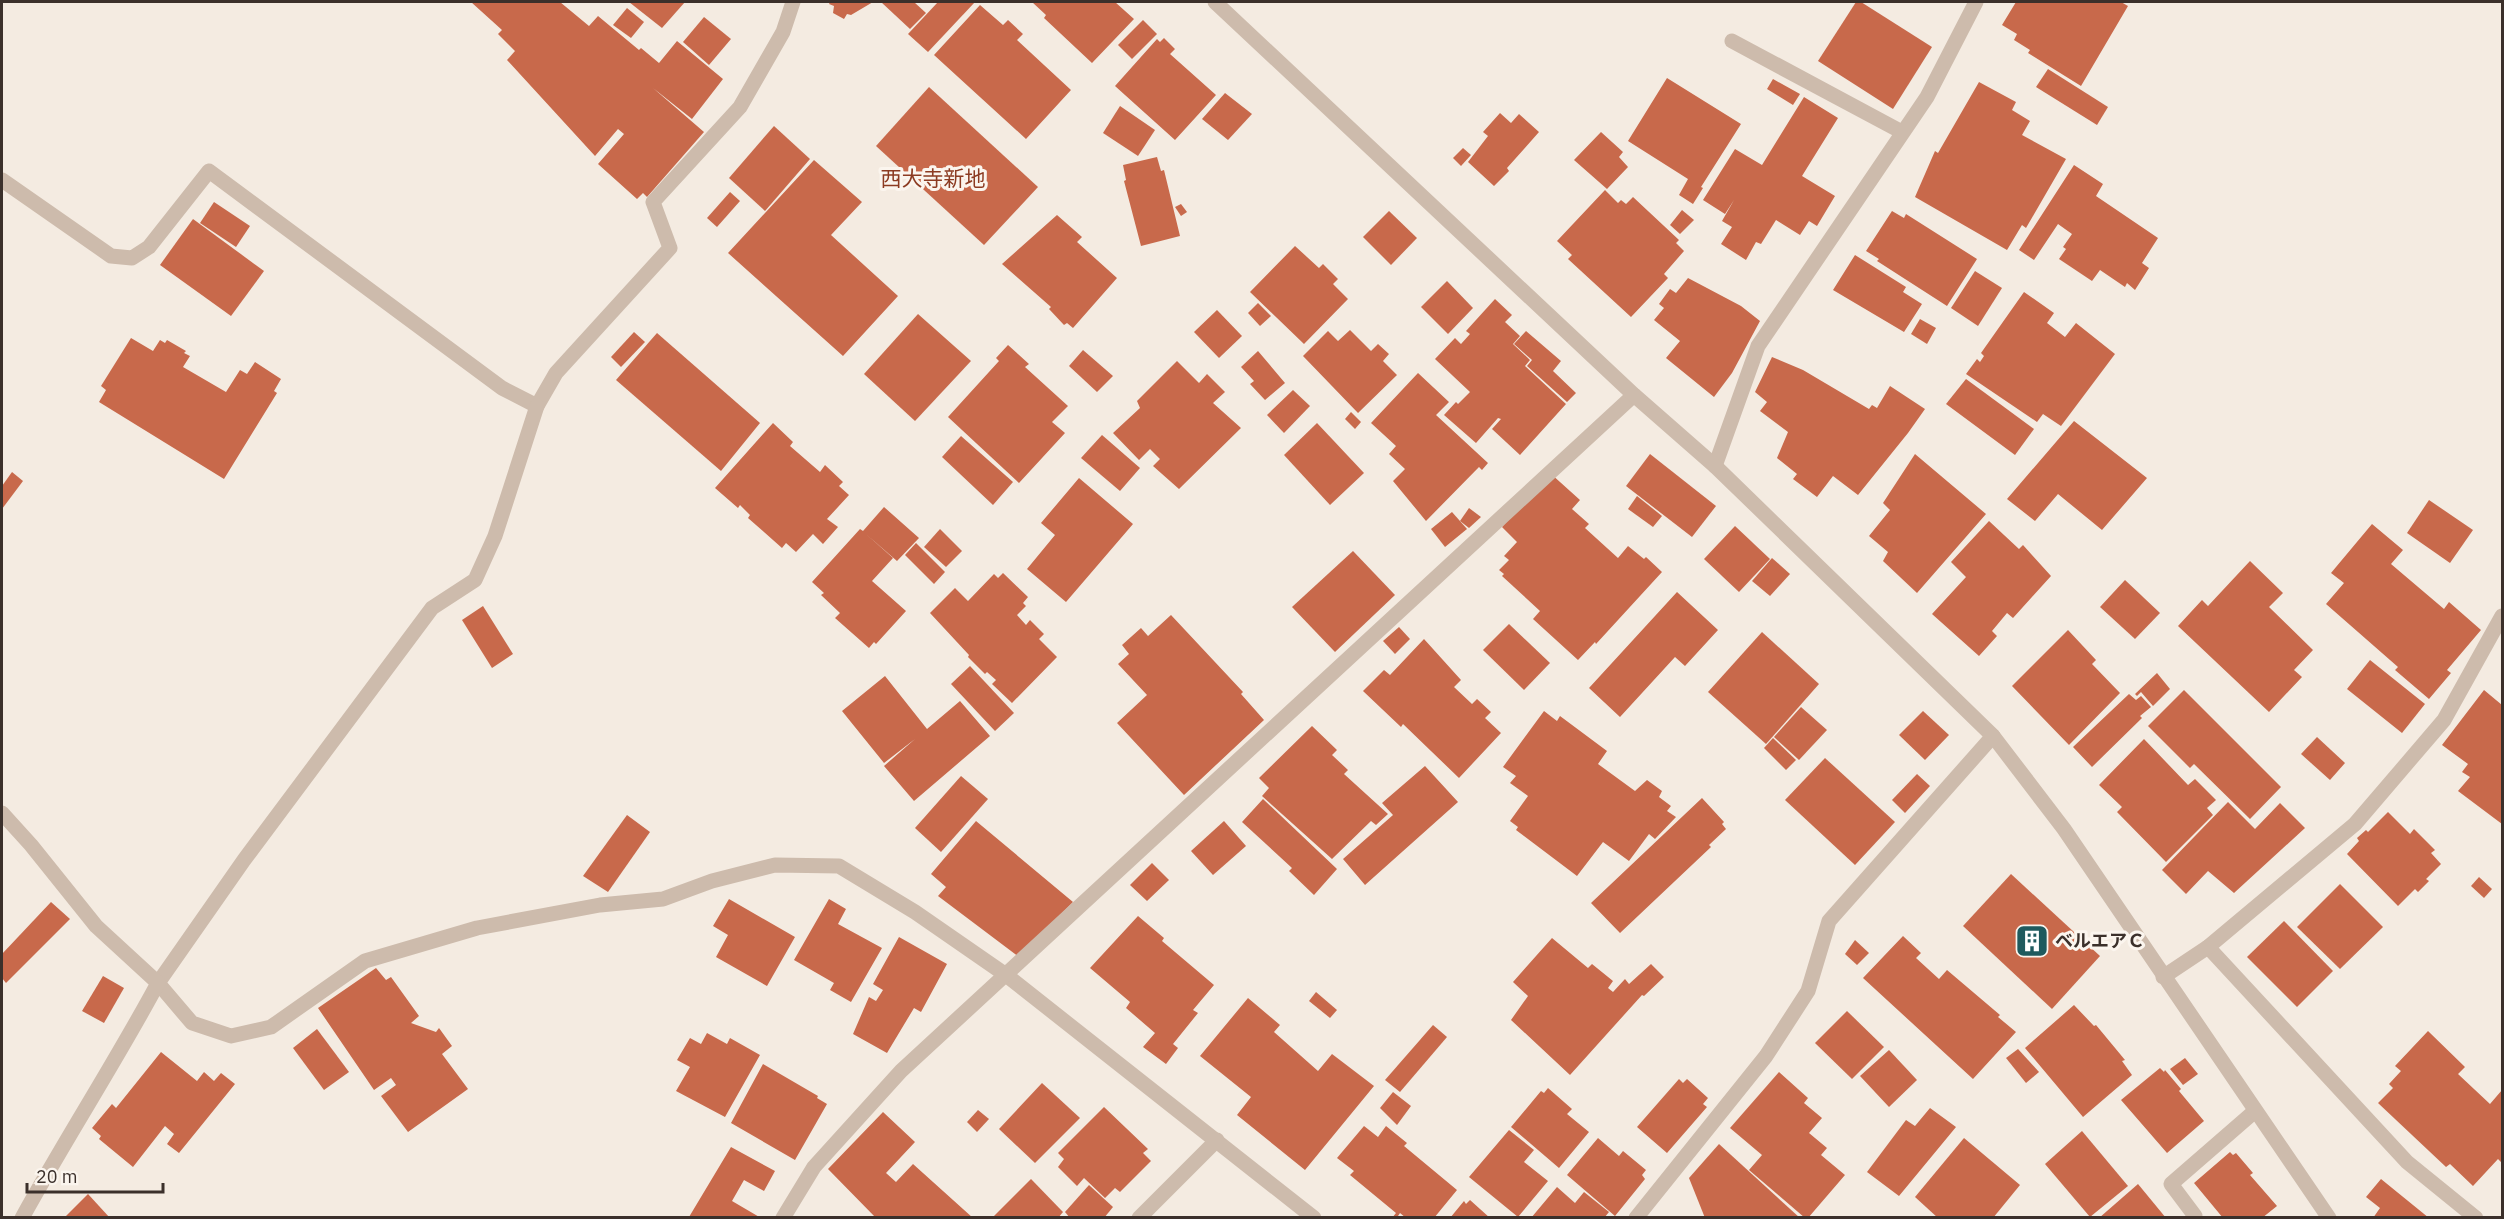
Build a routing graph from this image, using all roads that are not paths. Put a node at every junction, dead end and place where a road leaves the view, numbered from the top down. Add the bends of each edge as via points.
1 (793, 2) edge
2 (1976, 2) edge
3 (1223, 4) edge
4 (1732, 41) dead end
5 (1902, 132) junction
6 (2, 180) edge
7 (1634, 395) junction
8 (537, 406) junction
9 (1715, 466) junction
10 (2502, 616) edge
11 (1994, 736) junction
12 (2, 813) edge
13 (2208, 946) junction
14 (1006, 975) junction
15 (2163, 977) junction
16 (158, 983) junction
17 (2255, 1111) junction
18 (1217, 1140) junction
19 (2321, 1214) edge
20 (2195, 1216) edge
21 (22, 1218) edge
22 (783, 1218) edge
23 (1139, 1218) edge
24 (1314, 1218) edge
25 (1636, 1218) edge
26 (2476, 1218) edge

1 - 8 street via 783,32 740,107 653,202 670,248 556,373
2 - 5 street via 1927,97
3 - 7 street
4 - 5 street
5 - 9 street via 1758,346
6 - 8 street via 111,256 132,258 149,247 208,171 502,388
7 - 9 street
7 - 14 street
8 - 16 street via 495,536 474,580 432,608 244,860
9 - 11 street
10 - 13 street via 2444,720 2355,824
11 - 15 street via 2064,829
11 - 25 street via 1829,921 1808,991 1766,1056
12 - 16 street via 96,926
13 - 15 street
13 - 26 street via 2407,1162
14 - 16 street via 915,912 839,866 775,865 663,899 600,905 477,928 365,961 272,1027 231,1036 192,1023
14 - 18 street
14 - 22 street via 901,1071 814,1167
15 - 17 street
16 - 21 street
17 - 19 street
17 - 20 street via 2171,1184
18 - 23 street
18 - 24 street

